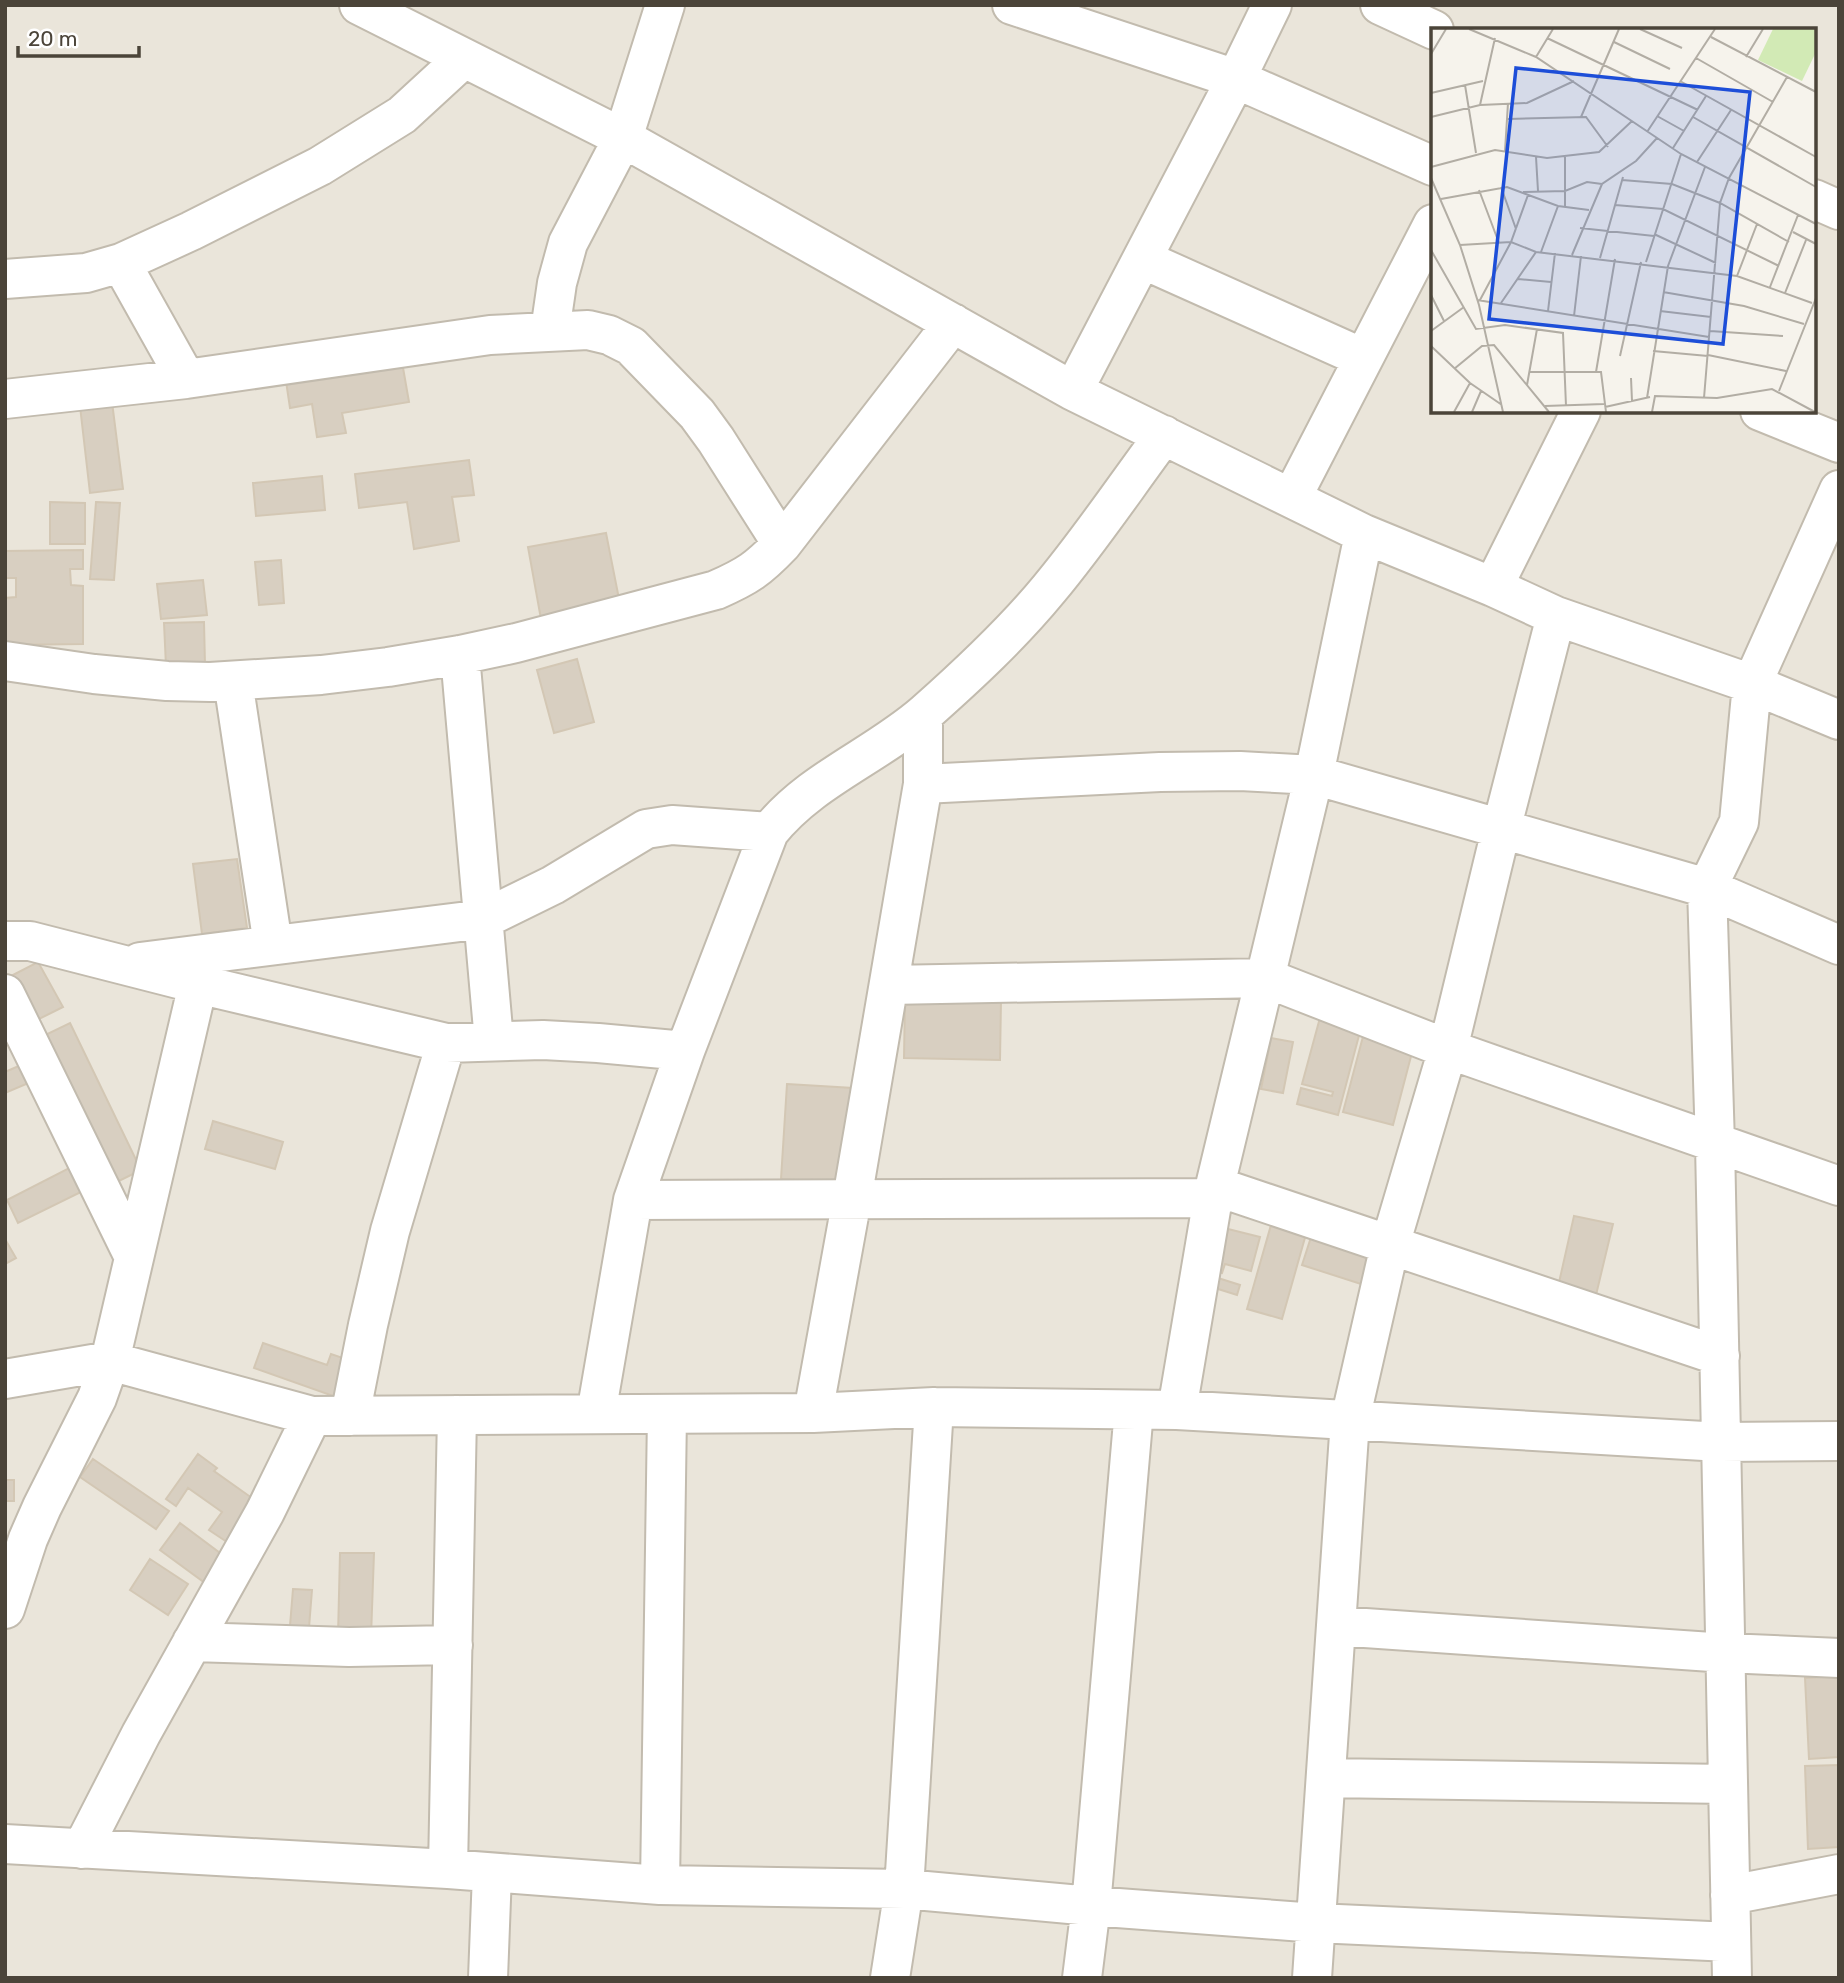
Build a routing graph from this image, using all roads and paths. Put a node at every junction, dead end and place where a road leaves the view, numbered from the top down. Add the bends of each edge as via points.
1 (359, 5) edge
2 (665, 5) edge
3 (1012, 5) edge
4 (1272, 5) edge
5 (1380, 5) edge
6 (1431, 29) edge
7 (464, 58) junction
8 (1236, 79) junction
9 (623, 138) junction
10 (1431, 165) edge
11 (1816, 200) edge
12 (1839, 210) edge
13 (1430, 238) edge
14 (1142, 259) junction
15 (121, 263) junction
16 (5, 279) edge
17 (953, 323) junction
18 (550, 331) junction
19 (1363, 358) junction
20 (186, 379) junction
21 (1073, 391) junction
22 (5, 399) edge
23 (1580, 413) edge
24 (1765, 413) edge
25 (1164, 435) junction
26 (1839, 443) edge
27 (1839, 490) edge
28 (1292, 498) junction
29 (1363, 534) junction
30 (782, 544) junction
31 (1493, 587) junction
32 (1556, 616) junction
33 (460, 655) junction
34 (5, 661) edge
35 (233, 681) junction
36 (1752, 684) junction
37 (923, 715) junction
38 (1839, 720) edge
39 (1314, 775) junction
40 (923, 784) junction
41 (1501, 830) junction
42 (769, 832) junction
43 (1707, 888) junction
44 (484, 919) junction
45 (5, 942) edge
46 (1839, 944) edge
47 (273, 945) junction
48 (120, 964) junction
49 (1266, 978) junction
50 (198, 984) junction
51 (889, 985) junction
52 (5, 994) edge
53 (495, 1041) junction
54 (446, 1043) junction
55 (1448, 1049) junction
56 (685, 1051) junction
57 (1715, 1144) junction
58 (1839, 1186) edge
59 (1214, 1192) junction
60 (852, 1199) junction
61 (634, 1200) junction
62 (1390, 1245) junction
63 (134, 1257) junction
64 (1720, 1356) junction
65 (110, 1362) junction
66 (8, 1372) edge
67 (934, 1407) junction
68 (1134, 1410) junction
69 (1177, 1410) junction
70 (813, 1413) junction
71 (597, 1414) junction
72 (667, 1414) junction
73 (457, 1415) junction
74 (312, 1416) junction
75 (350, 1416) junction
76 (1350, 1420) junction
77 (1839, 1441) edge
78 (1721, 1442) junction
79 (5, 1609) edge
80 (1336, 1626) junction
81 (192, 1642) junction
82 (453, 1644) junction
83 (1726, 1653) junction
84 (1839, 1658) edge
85 (1326, 1778) junction
86 (1728, 1784) junction
87 (5, 1844) edge
88 (82, 1849) junction
89 (448, 1869) junction
90 (492, 1873) junction
91 (1839, 1874) edge
92 (660, 1885) junction
93 (904, 1889) junction
94 (1730, 1895) junction
95 (1091, 1906) junction
96 (1316, 1923) junction
97 (1732, 1960) edge
98 (488, 1978) edge
99 (890, 1978) edge
100 (1082, 1978) edge
101 (1312, 1978) edge

1 - 7 street
2 - 9 street
3 - 8 street
4 - 8 street
5 - 6 street
7 - 9 street
7 - 15 street via 402,115 320,166
8 - 10 street
8 - 14 street
9 - 17 street
9 - 18 street via 568,243
11 - 12 street
13 - 19 street
14 - 19 street
14 - 21 street
15 - 16 street via 86,273
15 - 20 street
17 - 21 street
17 - 30 street
18 - 20 street via 489,334
18 - 30 street via 588,330 631,346 697,414
19 - 28 street
20 - 22 street
21 - 25 street
23 - 31 street
24 - 26 street
25 - 28 street
25 - 37 street via 1051,587 1012,632
27 - 36 street
28 - 29 street
29 - 31 street
29 - 39 street
30 - 33 street via 759,568 716,590
31 - 32 street
32 - 36 street
32 - 41 street
33 - 35 street via 335,673
33 - 44 street
34 - 35 street via 167,681
35 - 47 street
36 - 38 street
36 - 43 street via 1739,822
37 - 40 street
37 - 42 street via 802,797
39 - 40 street via 1160,772
39 - 41 street
39 - 49 street
40 - 51 street
41 - 43 street
41 - 55 street
42 - 44 street via 673,825 646,829 553,885
42 - 56 street
43 - 46 street
43 - 57 street
44 - 47 street
44 - 53 street
45 - 48 street via 30,940
47 - 48 street
48 - 50 street
49 - 51 street
49 - 55 street
49 - 59 street
50 - 54 street
50 - 63 street
51 - 60 street
52 - 63 street
53 - 54 street
53 - 56 street
54 - 75 street via 390,1231
55 - 57 street
55 - 62 street
56 - 61 street
57 - 58 street
57 - 64 street
59 - 60 street
59 - 62 street
59 - 69 street
60 - 61 street
60 - 70 street
61 - 71 street
62 - 64 street
62 - 76 street
63 - 65 street
64 - 78 street
65 - 66 street
65 - 74 street
65 - 79 street via 97,1398 42,1507
67 - 68 street
67 - 70 street
67 - 93 street
68 - 69 street
68 - 95 street
69 - 76 street
70 - 72 street
71 - 72 street
71 - 73 street
72 - 92 street
73 - 75 street
73 - 82 street
74 - 75 street
74 - 81 street via 265,1512
76 - 78 street
76 - 80 street
77 - 78 street
78 - 83 street
80 - 83 street
80 - 85 street
81 - 82 street via 349,1647
81 - 88 street
82 - 89 street
83 - 84 street
83 - 86 street
85 - 86 street
85 - 96 street
86 - 94 street
87 - 88 street
88 - 89 street
89 - 90 street
90 - 92 street
90 - 98 street
91 - 94 street
92 - 93 street
93 - 95 street
93 - 99 street
94 - 97 street
95 - 96 street
95 - 100 street
96 - 97 street
96 - 101 street

